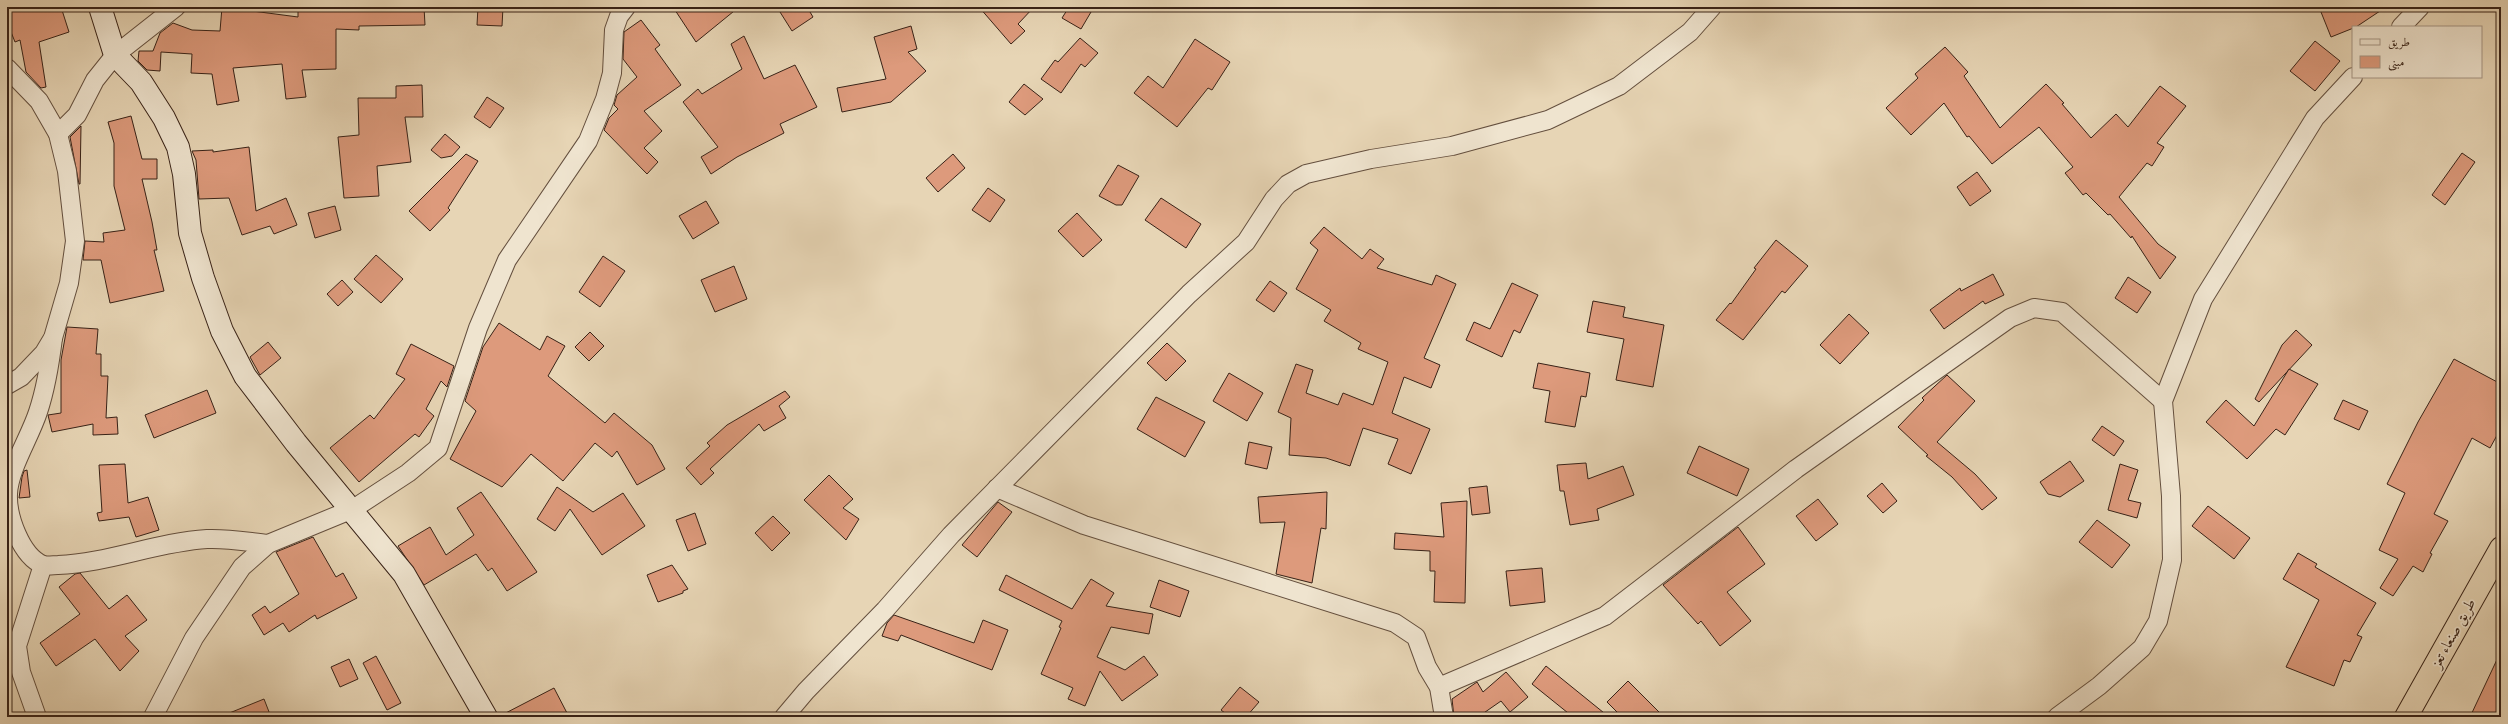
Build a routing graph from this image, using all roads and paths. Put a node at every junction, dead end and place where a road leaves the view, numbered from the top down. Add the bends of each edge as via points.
1 (100, 7) edge
2 (176, 7) edge
3 (626, 7) edge
4 (1712, 7) edge
5 (2420, 7) edge
6 (2402, 26) edge
7 (115, 55) junction
8 (7, 68) edge
9 (2352, 78) edge
10 (58, 134) junction
11 (53, 338) junction
12 (7, 385) edge
13 (2163, 401) junction
14 (997, 488) junction
15 (353, 509) junction
16 (268, 544) junction
17 (2501, 548) edge
18 (43, 565) junction
19 (1438, 687) junction
20 (37, 717) edge
21 (153, 717) edge
22 (486, 717) edge
23 (784, 717) edge
24 (1444, 717) edge
25 (2057, 717) edge
26 (2406, 717) edge

1 - 7 street
2 - 7 street
3 - 15 street via 619,16 614,30 612,73 605,99 588,141 507,260 478,328 438,448 408,472
4 - 14 street via 1690,32 1618,86 1548,120 1452,146 1371,159 1306,174 1288,184 1274,199 1246,242 1195,289
5 - 6 street
7 - 10 street via 95,80 77,115
7 - 15 street via 141,82 164,118 178,147 192,241 222,331 245,376 296,443
8 - 10 street via 39,101
9 - 13 street via 2315,118 2204,299
10 - 11 street via 67,171 75,241 69,283
11 - 12 street via 44,353 21,377
11 - 18 street via 50,370 38,412 10,480 8,494 14,527 22,544
13 - 19 street via 2062,312 2034,308 2010,318 1796,470 1605,616
13 - 25 street via 2171,496 2172,560 2158,621 2142,648 2099,686
14 - 19 street via 1084,525 1395,623 1416,637 1427,667
14 - 23 street
15 - 16 street
15 - 22 street via 404,574
16 - 18 street via 207,539 148,548 94,561
16 - 21 street via 242,567 213,608 177,668
17 - 26 highway, طريق صنعاء تعز
18 - 20 street via 17,646 21,672
19 - 24 street

